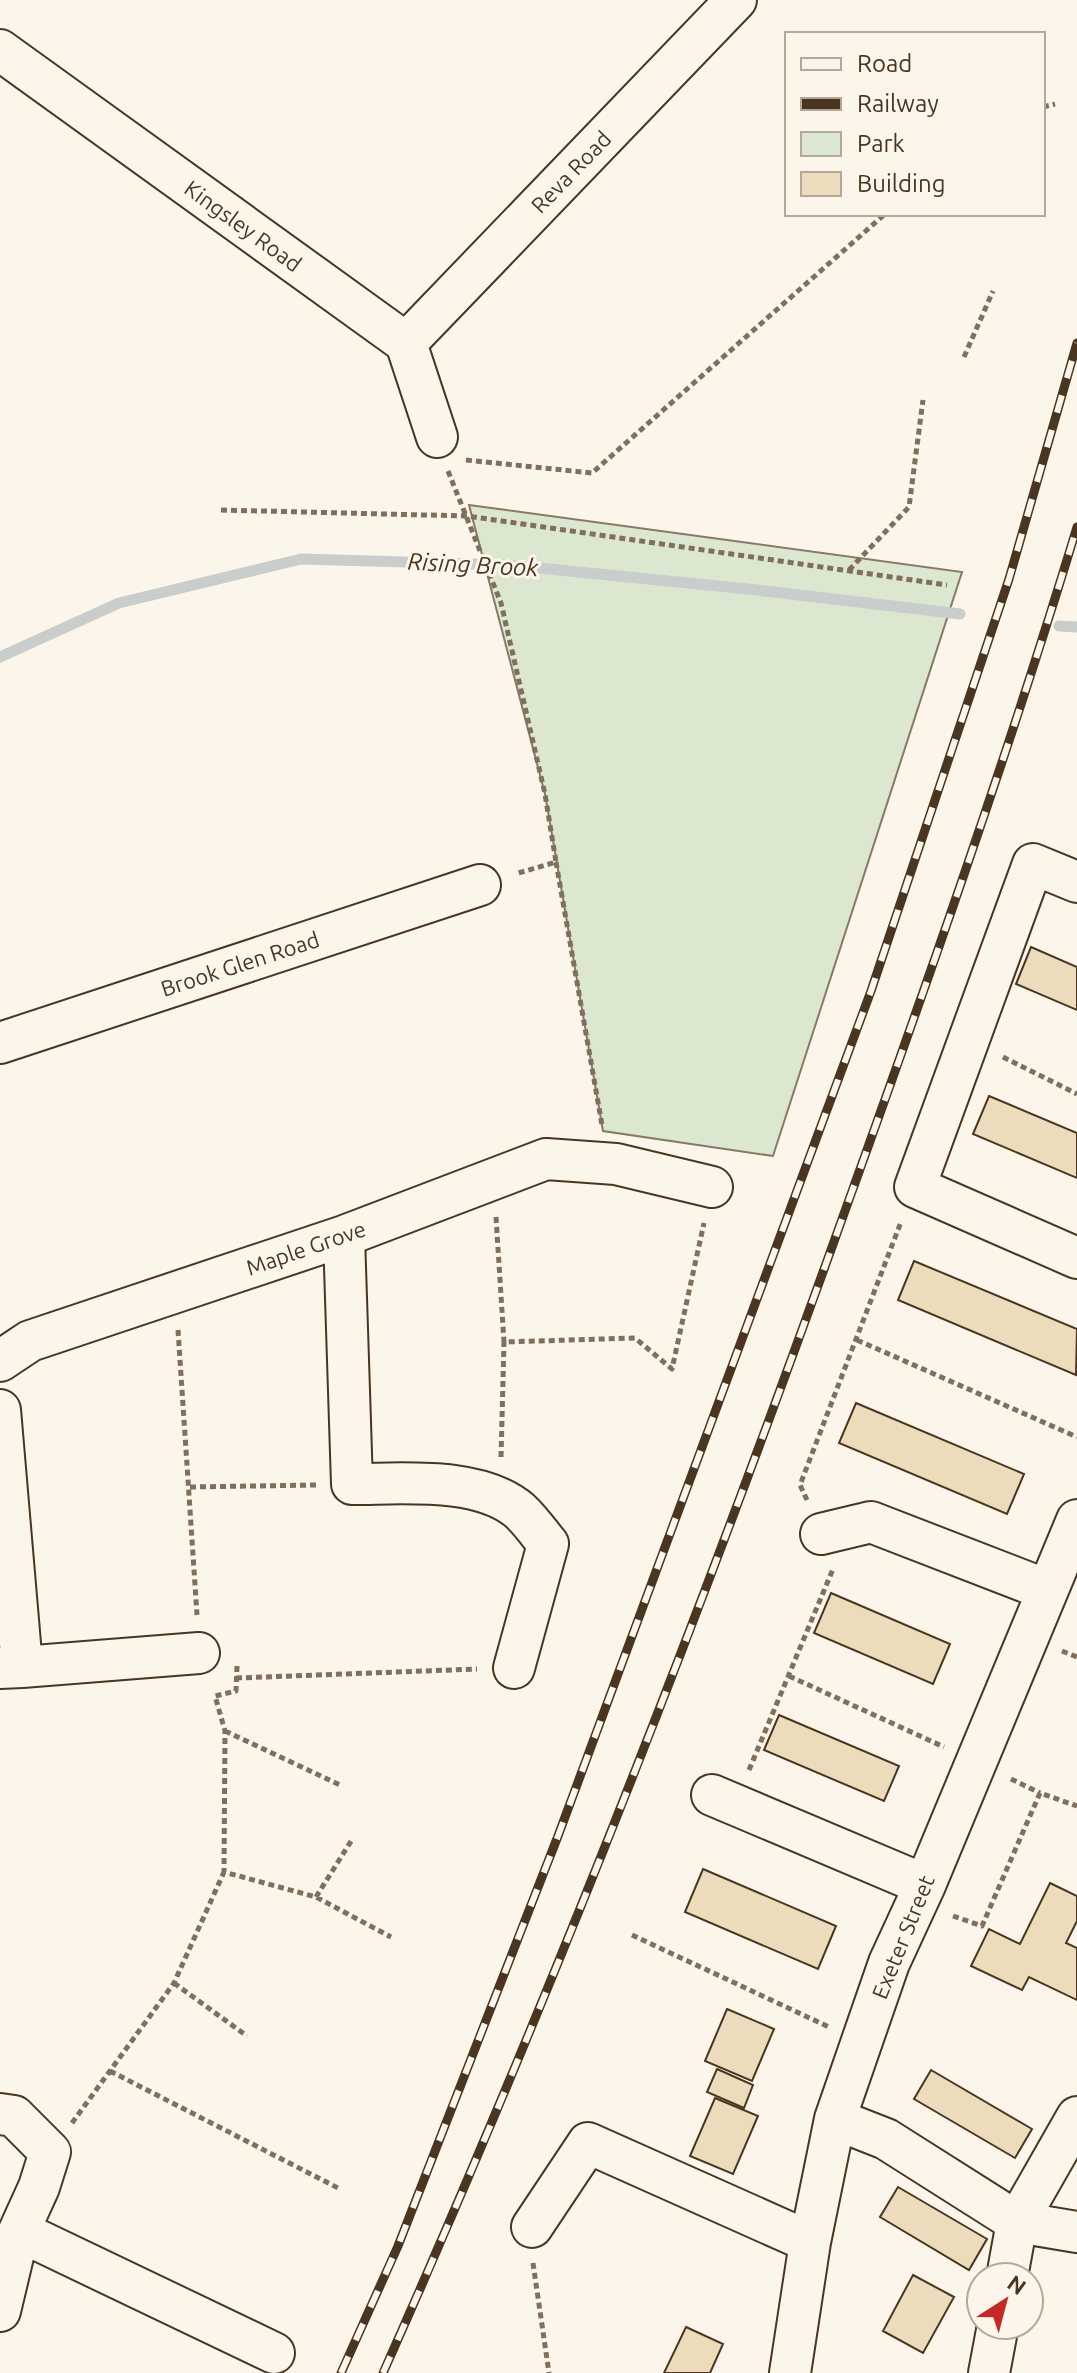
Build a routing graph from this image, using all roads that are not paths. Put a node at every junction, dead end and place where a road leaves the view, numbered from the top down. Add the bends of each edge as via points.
1 (736, 0) edge
2 (0, 50) edge
3 (406, 343) junction
4 (440, 447) road end
5 (1077, 882) edge
6 (480, 885) road end
7 (0, 1043) edge
8 (712, 1187) road end
9 (344, 1236) junction
10 (1077, 1258) edge
11 (0, 1361) edge
12 (0, 1410) edge
13 (1077, 1520) edge
14 (835, 1531) road end
15 (1047, 1590) junction
16 (199, 1653) road end
17 (11, 1667) edge
18 (514, 1668) road end
19 (723, 1800) road end
20 (921, 1894) junction
21 (0, 2114) edge
22 (1077, 2117) edge
23 (835, 2119) junction
24 (1017, 2222) junction
25 (532, 2227) road end
26 (19, 2231) junction
27 (1077, 2232) edge
28 (810, 2242) junction
29 (1010, 2261) edge
30 (0, 2311) edge
31 (995, 2341) edge
32 (274, 2353) dead end
33 (790, 2373) edge
34 (989, 2373) edge

1 - 3 street, Reva Road
2 - 3 street, Kingsley Road
3 - 4 street
5 - 10 street via 1033,864 915,1187
6 - 7 street, Brook Glen Road
8 - 9 street, Maple Grove via 616,1164 546,1159
9 - 11 street, Maple Grove via 30,1341
9 - 18 street via 352,1484 470,1488 520,1511 548,1544
12 - 17 street
13 - 15 street, Exeter Street
14 - 15 street via 871,1522
15 - 20 street, Exeter Street
16 - 17 street
19 - 20 street
20 - 23 street, Exeter Street via 889,1963
21 - 26 street via 14,2116 50,2152
22 - 24 street
23 - 24 street via 886,2139
23 - 28 street, Exeter Street
24 - 27 street
24 - 29 street
25 - 28 street via 588,2143
26 - 30 street
26 - 32 street
28 - 33 street, Exeter Street
31 - 34 street

